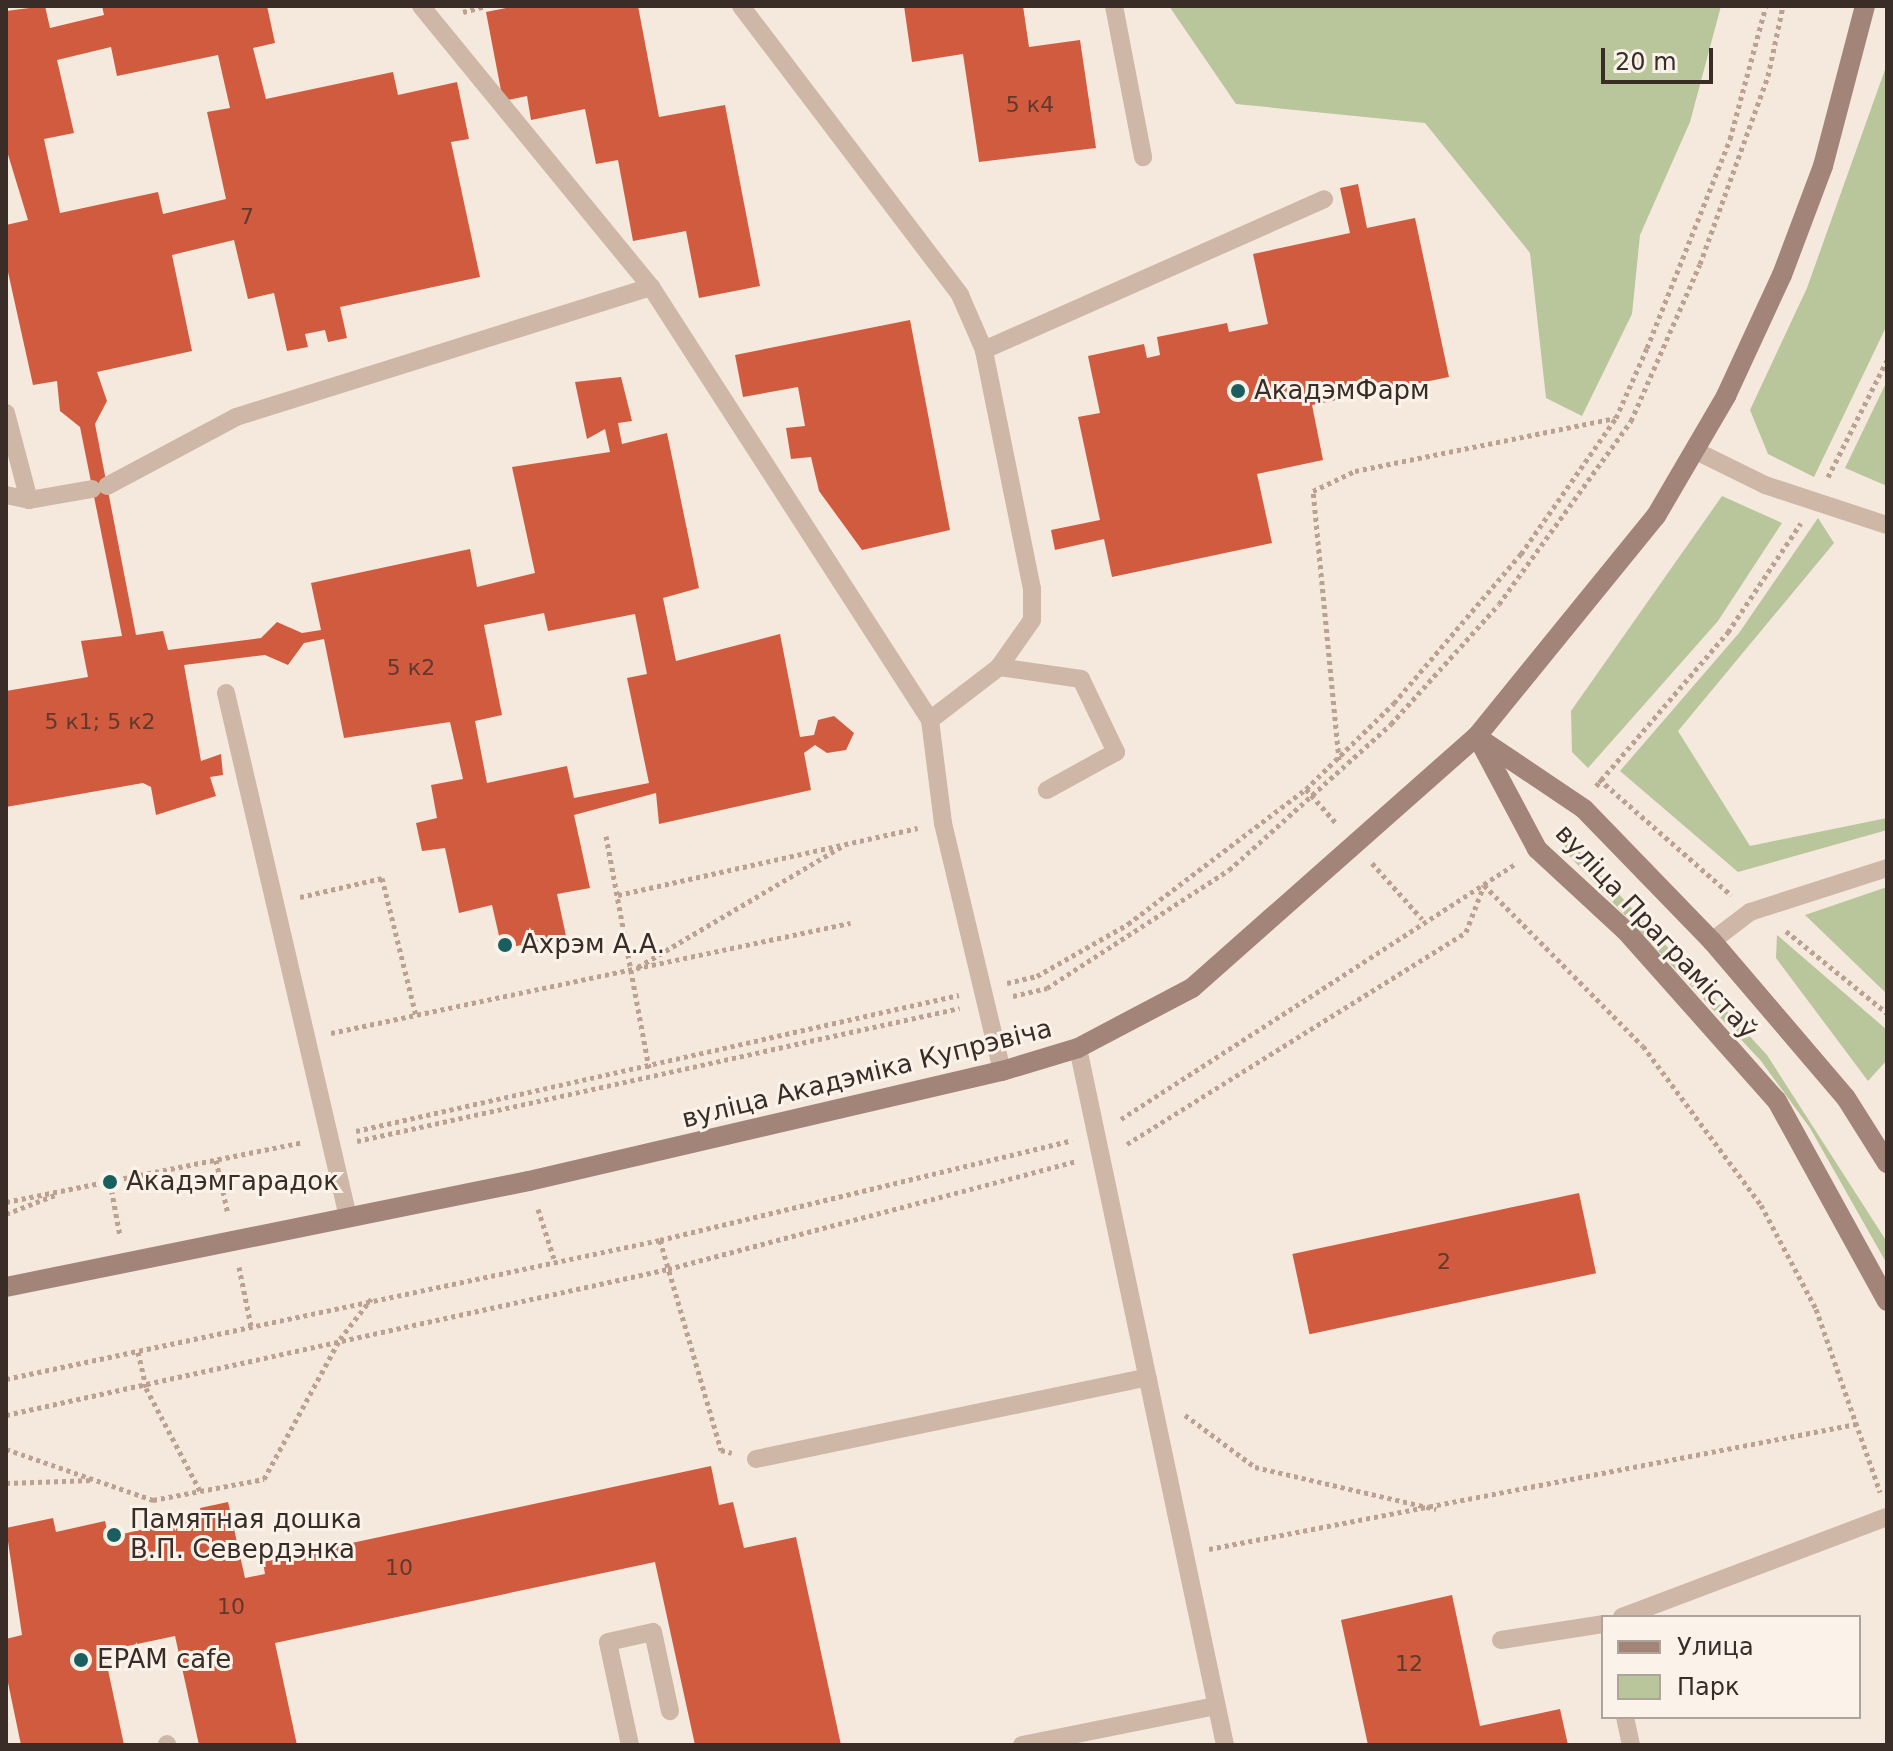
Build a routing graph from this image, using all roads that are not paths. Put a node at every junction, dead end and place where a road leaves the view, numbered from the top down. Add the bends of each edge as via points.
1 (421, 6) edge
2 (741, 6) edge
3 (1114, 6) edge
4 (1865, 6) edge
5 (1143, 157) dead end
6 (1324, 199) dead end
7 (651, 287) junction
8 (984, 350) junction
9 (6, 413) edge
10 (1696, 451) junction
11 (6, 495) edge
12 (29, 500) junction
13 (1887, 525) edge
14 (999, 667) junction
15 (226, 693) dead end
16 (930, 720) junction
17 (1477, 736) junction
18 (1047, 790) dead end
19 (1887, 868) edge
20 (1712, 941) junction
21 (1078, 1048) junction
22 (1002, 1071) junction
23 (1887, 1163) edge
24 (348, 1217) junction
25 (6, 1287) edge
26 (1887, 1301) edge
27 (1147, 1377) junction
28 (756, 1459) road end
29 (1887, 1517) edge
30 (1627, 1615) edge
31 (1601, 1624) edge
32 (1501, 1640) dead end
33 (1216, 1706) junction
34 (670, 1711) dead end
35 (1625, 1719) edge
36 (630, 1745) edge
37 (1022, 1745) edge
38 (1225, 1745) edge
39 (1631, 1745) edge

1 - 7 lane
2 - 8 lane via 960,295
3 - 5 lane
4 - 10 main road, вуліца Акадэміка Купрэвіча via 1823,166 1787,262
6 - 8 lane
7 - 12 lane via 236,417 100,488
7 - 16 lane
8 - 14 lane via 1032,589 1032,620
9 - 12 lane
10 - 13 lane
10 - 17 main road, вуліца Акадэміка Купрэвіча via 1656,516
11 - 12 lane
14 - 16 lane
14 - 18 lane via 1081,679 1116,752
15 - 24 lane
16 - 22 lane via 943,823
17 - 20 main road, вуліца Праграмістаў via 1584,809
17 - 21 main road, вуліца Акадэміка Купрэвіча via 1192,988
17 - 26 main road, вуліца Праграмістаў via 1537,849 1626,931 1777,1101
19 - 20 lane via 1750,912
20 - 23 main road, вуліца Праграмістаў via 1846,1098
21 - 22 main road, вуліца Акадэміка Купрэвіча
21 - 27 lane
22 - 24 main road, вуліца Акадэміка Купрэвіча via 529,1181
24 - 25 main road, вуліца Акадэміка Купрэвіча
27 - 28 lane
27 - 33 lane
29 - 30 lane
31 - 32 lane
33 - 37 lane
33 - 38 lane
34 - 36 lane via 653,1632 608,1642
35 - 39 lane

